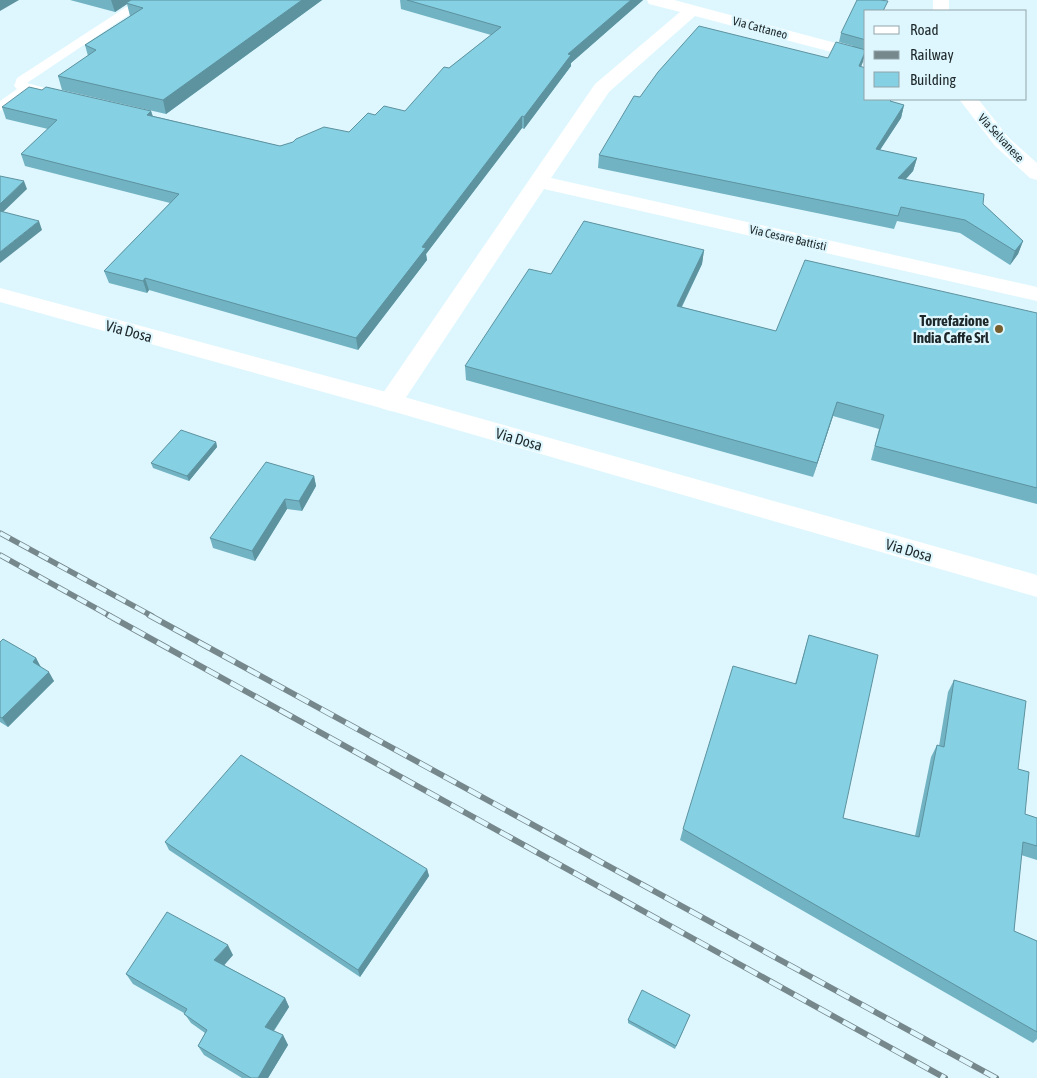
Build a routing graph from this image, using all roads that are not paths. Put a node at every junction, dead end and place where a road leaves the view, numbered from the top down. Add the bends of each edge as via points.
1 (145, 0) edge
2 (655, 0) edge
3 (692, 10) junction
4 (864, 55) edge
5 (27, 88) junction
6 (65, 97) edge
7 (969, 100) edge
8 (0, 107) edge
9 (1037, 174) edge
10 (540, 182) junction
11 (1037, 294) edge
12 (0, 295) edge
13 (390, 402) junction
14 (1037, 586) edge

1 - 5 lane via 21,81 20,86
2 - 3 street, Via Cattaneo
3 - 4 street, Via Cattaneo
3 - 10 street via 602,88
5 - 6 lane
5 - 8 lane
7 - 9 street, Via Selvanese via 1002,142
10 - 11 street, Via Cesare Battisti
10 - 13 street
12 - 13 street, Via Dosa
13 - 14 street, Via Dosa

